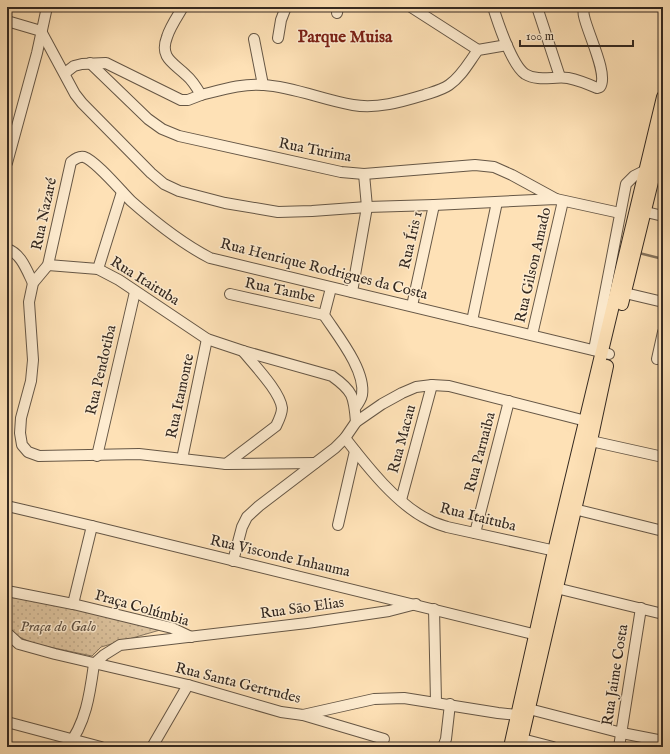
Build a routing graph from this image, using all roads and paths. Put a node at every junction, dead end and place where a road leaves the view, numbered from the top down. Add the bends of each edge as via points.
1 (47, 7) edge
2 (182, 7) edge
3 (286, 7) edge
4 (411, 7) edge
5 (493, 7) edge
6 (537, 7) edge
7 (583, 7) edge
8 (7, 21) edge
9 (41, 31) junction
10 (278, 38) dead end
11 (254, 40) dead end
12 (507, 45) junction
13 (478, 50) junction
14 (90, 63) junction
15 (65, 73) junction
16 (560, 77) junction
17 (263, 85) junction
18 (201, 95) junction
19 (663, 97) edge
20 (663, 137) edge
21 (7, 163) edge
22 (69, 169) joint
23 (646, 170) junction
24 (364, 174) junction
25 (122, 192) junction
26 (559, 200) junction
27 (497, 202) junction
28 (434, 205) junction
29 (367, 207) junction
30 (646, 212) junction
31 (620, 213) junction
32 (663, 216) edge
33 (7, 249) edge
34 (48, 265) junction
35 (98, 269) junction
36 (33, 283) junction
37 (331, 288) junction
38 (135, 292) junction
39 (352, 292) junction
40 (625, 293) junction
41 (230, 294) dead end
42 (663, 302) edge
43 (412, 306) junction
44 (324, 315) junction
45 (472, 321) junction
46 (663, 332) edge
47 (532, 335) junction
48 (207, 339) junction
49 (243, 351) junction
50 (602, 352) junction
51 (657, 359) dead end
52 (432, 385) junction
53 (509, 401) junction
54 (355, 408) junction
55 (586, 421) junction
56 (356, 422) junction
57 (345, 438) junction
58 (591, 441) junction
59 (355, 451) junction
60 (97, 456) junction
61 (663, 457) edge
62 (182, 459) junction
63 (315, 463) junction
64 (226, 464) junction
65 (401, 500) junction
66 (7, 506) edge
67 (574, 509) junction
68 (338, 525) dead end
69 (92, 526) junction
70 (663, 531) edge
71 (475, 533) junction
72 (559, 552) junction
73 (233, 561) junction
74 (556, 588) junction
75 (7, 591) edge
76 (72, 604) junction
77 (416, 604) junction
78 (641, 608) junction
79 (434, 609) junction
80 (663, 614) edge
81 (7, 633) edge
82 (541, 636) junction
83 (191, 637) junction
84 (19, 644) junction
85 (7, 646) edge
86 (94, 664) junction
87 (188, 686) junction
88 (436, 702) junction
89 (450, 704) junction
90 (529, 709) junction
91 (303, 715) junction
92 (517, 715) junction
93 (7, 722) edge
94 (622, 733) junction
95 (384, 739) dead end
96 (663, 741) edge
97 (70, 743) edge
98 (521, 743) edge
99 (101, 747) edge
100 (152, 747) edge
101 (443, 747) edge
102 (510, 747) edge
103 (553, 747) edge
104 (619, 747) edge

1 - 9 street
2 - 18 street via 167,37 165,54 187,76
3 - 10 street
4 - 13 street
5 - 12 street
6 - 16 street
7 - 16 street via 600,64 603,78 601,87
8 - 9 street
9 - 15 street
9 - 21 street
11 - 17 street
12 - 13 street
12 - 16 street via 526,74
13 - 17 street via 450,84 388,105 354,105 282,87
14 - 15 street via 74,66
14 - 18 street via 106,63 181,100
14 - 24 street, Rua Turima via 148,120 179,136 341,172
15 - 29 street via 75,94 88,108 151,173 164,184 179,191 225,203 278,212
17 - 18 street via 237,86
19 - 23 main road
20 - 30 main road
22 - 25 street, Rua Henrique Rodrigues da Costa via 71,162 84,157 94,163
22 - 34 street, Rua Nazaré
23 - 31 street via 626,184
23 - 50 main road
24 - 26 street, Rua Turima via 475,165 494,167
24 - 29 street
25 - 35 street
25 - 37 street, Rua Henrique Rodrigues da Costa via 169,233 210,258
26 - 27 street
26 - 31 street
26 - 47 street, Rua Gilson Amado
27 - 28 street
27 - 45 street
28 - 29 street
28 - 43 street, Rua Íris 1
29 - 39 street
30 - 32 street
30 - 40 main road
31 - 50 street
33 - 36 street via 18,256
34 - 35 street, Rua Itaituba
34 - 36 street
35 - 38 street, Rua Itaituba
36 - 60 street via 29,302 33,360 31,381 21,418 22,446 28,452 40,456
37 - 39 street, Rua Henrique Rodrigues da Costa
37 - 44 street, Rua Tambe
38 - 48 street, Rua Itaituba
38 - 60 street, Rua Pendotiba
39 - 43 street, Rua Henrique Rodrigues da Costa
40 - 42 street
40 - 50 main road
41 - 44 street, Rua Tambe
43 - 45 street, Rua Henrique Rodrigues da Costa
44 - 54 street, Rua Tambe via 360,373 362,395
45 - 47 street, Rua Henrique Rodrigues da Costa
46 - 51 street
47 - 50 street, Rua Henrique Rodrigues da Costa
48 - 49 street, Rua Itaituba
48 - 62 street, Rua Itamonte
49 - 54 street, Rua Itaituba via 332,376 344,384 352,394
49 - 64 street via 276,392 282,409 276,426
50 - 55 main road
50 - 58 main road
52 - 53 street via 449,386
52 - 56 street via 402,393
52 - 65 street, Rua Macau
53 - 55 street
53 - 71 street, Rua Parnaiba
54 - 56 street, Rua Itaituba
55 - 72 main road
56 - 57 street
57 - 59 street, Rua Itaituba
57 - 63 street
58 - 61 street
58 - 67 main road
59 - 65 street, Rua Itaituba
59 - 68 street
60 - 62 street via 139,454
62 - 64 street
63 - 64 street
63 - 73 street via 247,517
65 - 71 street, Rua Itaituba via 429,520 446,527
66 - 69 street, Rua Visconde Inhauma
67 - 70 street
67 - 72 main road
69 - 73 street, Rua Visconde Inhauma
69 - 76 street
71 - 72 street, Rua Itaituba
72 - 74 main road
72 - 82 main road
73 - 77 street, Rua Visconde Inhauma
74 - 78 street
74 - 82 main road
75 - 76 street, Praça Colúmbia
76 - 83 street, Praça Colúmbia via 172,628
77 - 79 street, Rua Visconde Inhauma
77 - 83 street, Rua Sāo Elias via 373,614
78 - 80 street
78 - 94 street, Rua Jaime Costa
79 - 82 street, Rua Visconde Inhauma
79 - 88 street
81 - 84 street
82 - 90 main road
82 - 92 main road
83 - 86 street, Praça Colúmbia via 120,645
84 - 85 street
84 - 86 street
86 - 87 street, Rua Santa Gertrudes
86 - 97 street via 87,705 81,724
87 - 91 street, Rua Santa Gertrudes via 281,712
87 - 100 street
88 - 89 street, Rua Santa Gertrudes
88 - 91 street, Rua Santa Gertrudes via 404,698 374,699
89 - 92 street, Rua Santa Gertrudes
89 - 101 street
90 - 94 street
90 - 98 main road
91 - 95 street
92 - 102 main road
93 - 97 street
94 - 96 street
94 - 104 street, Rua Jaime Costa
97 - 99 street
98 - 103 street

